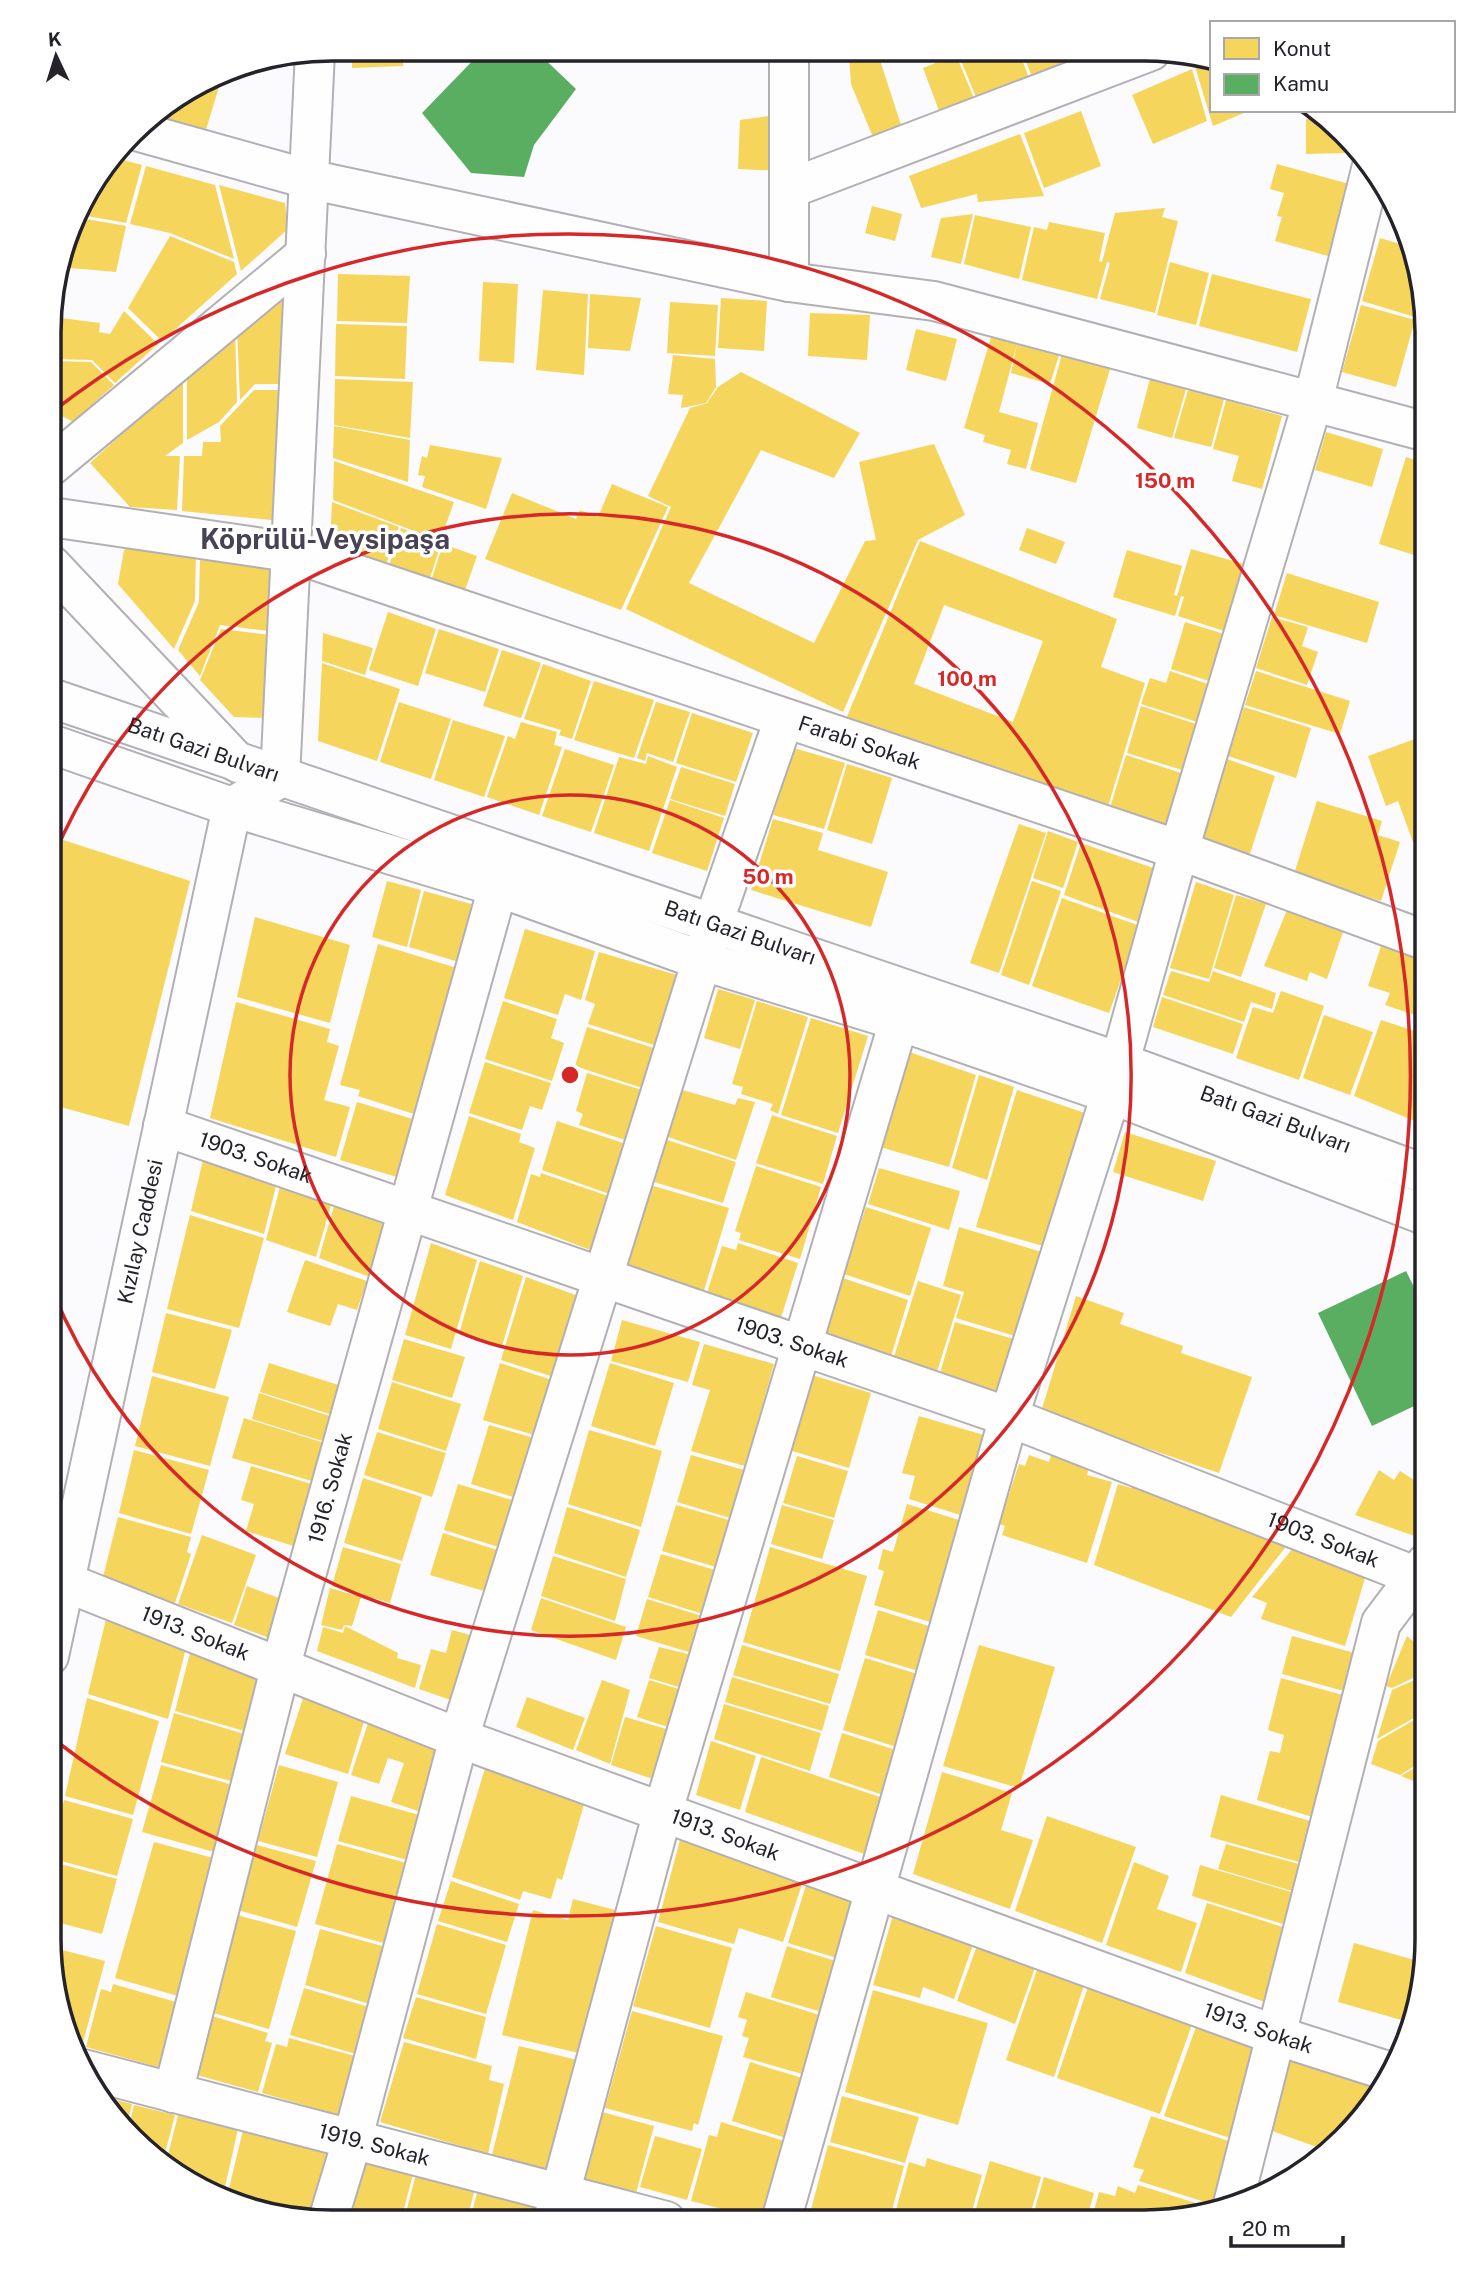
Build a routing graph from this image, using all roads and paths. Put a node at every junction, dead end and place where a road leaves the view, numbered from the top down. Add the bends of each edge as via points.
1 (789, 61) edge
2 (1124, 61) edge
3 (314, 62) edge
4 (147, 134) edge
5 (308, 178) junction
6 (1368, 181) edge
7 (789, 189) junction
8 (306, 254) junction
9 (789, 282) junction
10 (1313, 401) junction
11 (1415, 429) edge
12 (61, 458) edge
13 (61, 518) edge
14 (290, 552) junction
15 (61, 576) edge
16 (61, 701) edge
17 (784, 719) junction
18 (61, 747) edge
19 (238, 763) junction
20 (280, 778) junction
21 (232, 807) junction
22 (1179, 850) junction
23 (498, 887) junction
24 (714, 923) junction
25 (1415, 937) edge
26 (703, 961) junction
27 (899, 1021) junction
28 (1115, 1078) junction
29 (163, 1126) junction
30 (1415, 1171) edge
31 (407, 1210) junction
32 (1415, 1211) edge
33 (601, 1278) junction
34 (802, 1344) junction
35 (1009, 1417) junction
36 (61, 1562) edge
37 (1415, 1575) edge
38 (61, 1581) edge
39 (1415, 1587) edge
40 (281, 1665) junction
41 (459, 1738) junction
42 (663, 1811) junction
43 (876, 1889) junction
44 (1278, 2036) junction
45 (1381, 2069) edge
46 (97, 2073) edge
47 (173, 2094) junction
48 (352, 2141) junction
49 (1236, 2193) edge
50 (556, 2208) edge
51 (331, 2210) edge
52 (784, 2210) edge

1 - 7 street
2 - 7 street
3 - 5 street
4 - 5 street
5 - 8 street
5 - 9 street
6 - 10 street
7 - 9 street
8 - 12 street
8 - 14 street
9 - 10 street via 934,301
10 - 11 street
10 - 22 street
13 - 14 street, Farabi Sokak
14 - 17 street, Farabi Sokak
14 - 20 street
15 - 19 street
16 - 19 street, Batı Gazi Bulvarı
17 - 22 street, Farabi Sokak
17 - 24 street
18 - 21 street, Batı Gazi Bulvarı
19 - 20 street, Batı Gazi Bulvarı
20 - 21 street
20 - 24 street, Batı Gazi Bulvarı
21 - 23 street, Batı Gazi Bulvarı
21 - 29 street, Kızılay Caddesi
22 - 25 street, Farabi Sokak
22 - 28 street
23 - 26 street, Batı Gazi Bulvarı
23 - 31 street, 1916. Sokak
24 - 26 street
24 - 28 street, Batı Gazi Bulvarı
26 - 27 street, Batı Gazi Bulvarı
26 - 33 street
27 - 28 street, Batı Gazi Bulvarı
27 - 34 street
28 - 30 street, Batı Gazi Bulvarı
28 - 32 street, Batı Gazi Bulvarı
28 - 35 street
29 - 31 street, 1903. Sokak
29 - 36 street, Kızılay Caddesi
31 - 33 street, 1903. Sokak
31 - 40 street, 1916. Sokak
33 - 34 street, 1903. Sokak
33 - 41 street
34 - 35 street, 1903. Sokak
34 - 42 street
35 - 37 street, 1903. Sokak
35 - 43 street
38 - 40 street, 1913. Sokak
39 - 44 street via 1381,1623
40 - 41 street, 1913. Sokak
40 - 47 street, 1916. Sokak
41 - 42 street, 1913. Sokak
41 - 48 street
42 - 43 street, 1913. Sokak
42 - 50 street
43 - 44 street, 1913. Sokak
43 - 52 street
44 - 45 street, 1913. Sokak
44 - 49 street
46 - 47 street, 1919. Sokak
47 - 48 street, 1919. Sokak
48 - 50 street, 1919. Sokak
48 - 51 street

